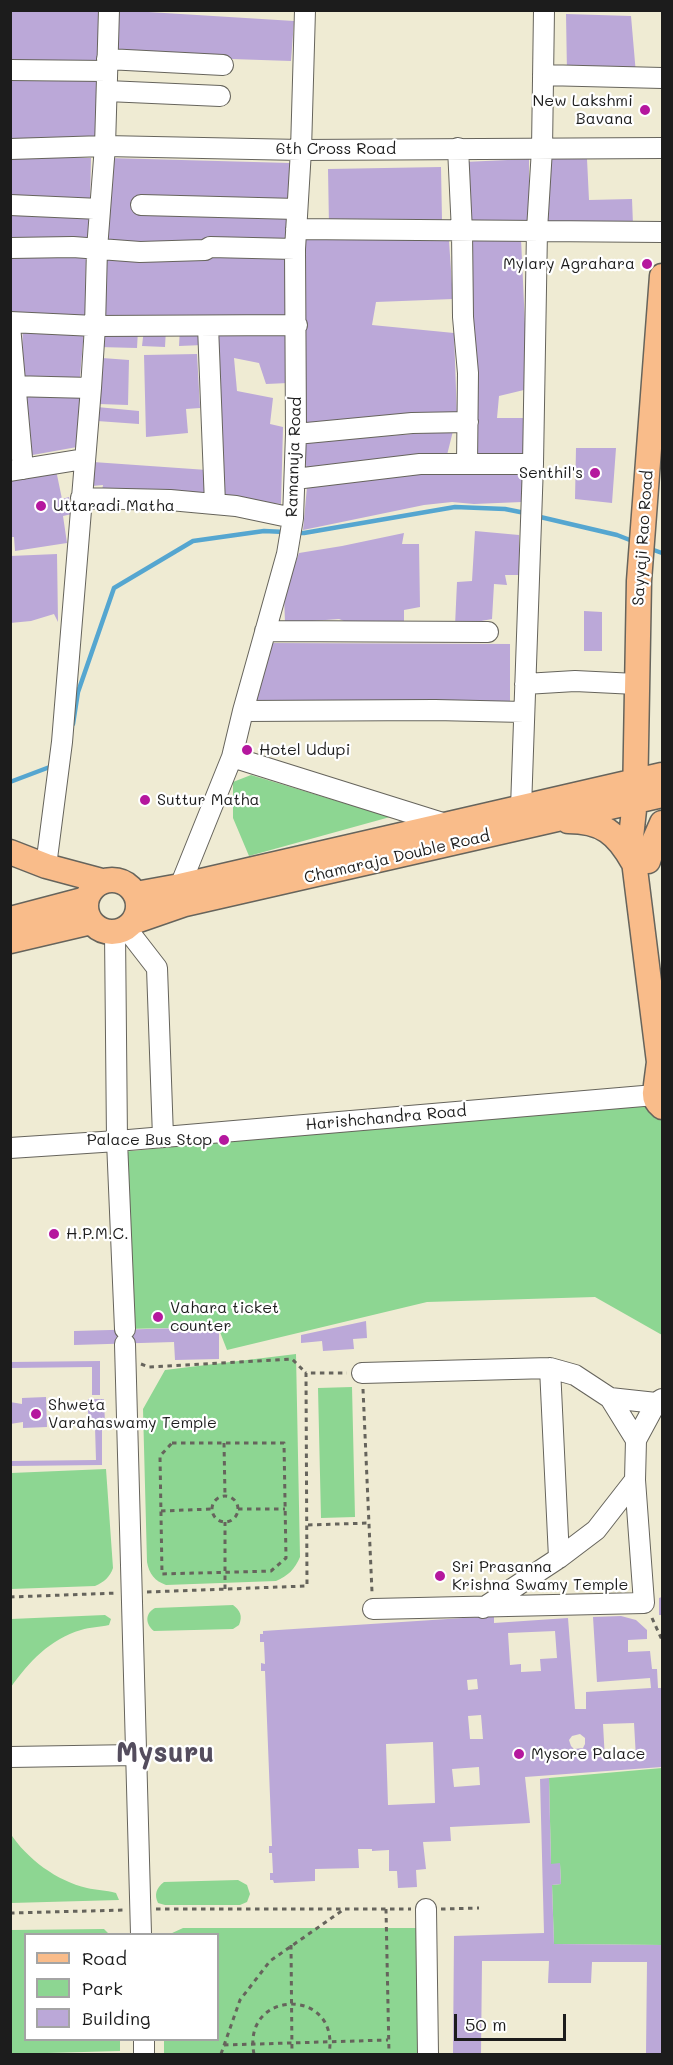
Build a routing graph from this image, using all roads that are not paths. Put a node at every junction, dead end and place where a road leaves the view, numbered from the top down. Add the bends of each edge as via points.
1 (109, 10) edge
2 (305, 10) edge
3 (544, 10) edge
4 (107, 65) junction
5 (223, 65) dead end
6 (10, 70) edge
7 (543, 75) junction
8 (663, 78) edge
9 (106, 91) junction
10 (220, 96) dead end
11 (105, 146) junction
12 (458, 148) junction
13 (663, 148) edge
14 (10, 149) edge
15 (542, 149) junction
16 (301, 150) junction
17 (10, 205) edge
18 (141, 205) dead end
19 (100, 209) junction
20 (297, 209) junction
21 (296, 229) junction
22 (537, 230) junction
23 (462, 232) junction
24 (663, 232) edge
25 (10, 248) edge
26 (97, 249) junction
27 (295, 249) junction
28 (663, 276) edge
29 (10, 322) edge
30 (10, 326) edge
31 (95, 326) junction
32 (208, 326) junction
33 (297, 326) junction
34 (658, 368) edge
35 (13, 386) edge
36 (91, 388) junction
37 (468, 422) junction
38 (297, 434) junction
39 (84, 459) junction
40 (467, 464) junction
41 (533, 464) junction
42 (17, 470) edge
43 (295, 479) junction
44 (81, 498) junction
45 (215, 504) junction
46 (293, 518) junction
47 (265, 631) junction
48 (488, 632) dead end
49 (525, 684) junction
50 (636, 684) junction
51 (243, 711) junction
52 (524, 712) junction
53 (232, 757) junction
54 (663, 775) edge
55 (634, 791) junction
56 (663, 795) edge
57 (521, 808) junction
58 (550, 821) junction
59 (663, 823) edge
60 (449, 825) junction
61 (10, 852) edge
62 (641, 863) junction
63 (46, 866) junction
64 (180, 886) junction
65 (136, 894) junction
66 (93, 901) junction
67 (10, 919) edge
68 (124, 927) junction
69 (10, 941) edge
70 (663, 976) edge
71 (660, 1097) edge
72 (163, 1137) junction
73 (117, 1141) junction
74 (10, 1148) edge
75 (550, 1368) junction
76 (362, 1373) road end
77 (610, 1398) junction
78 (659, 1401) edge
79 (636, 1440) junction
80 (635, 1480) junction
81 (559, 1558) junction
82 (483, 1608) junction
83 (373, 1610) road end
84 (136, 1755) junction
85 (10, 1757) edge
86 (426, 1909) road end
87 (141, 1933) edge
88 (428, 2055) edge

1 - 4 street
2 - 16 street, Ramanuja Road
3 - 7 street
4 - 5 street
4 - 6 street
4 - 9 street
7 - 8 street
7 - 15 street
9 - 10 street
9 - 11 street
11 - 14 street, 6th Cross Road
11 - 16 street, 6th Cross Road
11 - 19 street
12 - 15 street, 6th Cross Road
12 - 16 street, 6th Cross Road
12 - 23 street
13 - 15 street, 6th Cross Road
15 - 22 street
16 - 20 street, Ramanuja Road
17 - 19 street
18 - 20 street
19 - 26 street
20 - 21 street, Ramanuja Road
21 - 23 street
21 - 27 street, Ramanuja Road
22 - 23 street
22 - 24 street
22 - 41 street
23 - 37 street
25 - 26 street
26 - 27 street
26 - 31 street
27 - 33 street, Ramanuja Road
28 - 34 main road, Sayyaji Rao Road
29 - 31 street
30 - 35 street
31 - 32 street
31 - 36 street
32 - 33 street
32 - 45 street
33 - 38 street, Ramanuja Road
34 - 50 main road, Sayyaji Rao Road via 642,530
35 - 36 street
35 - 42 street
36 - 39 street
37 - 38 street
37 - 40 street
38 - 43 street, Ramanuja Road
39 - 42 street
39 - 44 street
40 - 41 street
40 - 43 street via 420,464
41 - 49 street
43 - 46 street, Ramanuja Road
44 - 45 street
44 - 63 street via 62,742
45 - 46 street
46 - 47 street, Ramanuja Road
47 - 48 street
47 - 51 street, Ramanuja Road
49 - 50 street
49 - 52 street
50 - 55 main road, Sayyaji Rao Road
51 - 52 street
51 - 53 street, Ramanuja Road
52 - 57 street
53 - 60 street
53 - 64 street, Ramanuja Road
54 - 55 main road, Chamaraja Double Road
55 - 56 main road, Chamaraja Double Road
55 - 57 main road
55 - 58 main road, Chamaraja Double Road
55 - 62 main road, Sayyaji Rao Road via 645,834
57 - 60 main road
58 - 62 main road via 599,825 613,833
58 - 68 main road, Chamaraja Double Road via 185,904
59 - 62 main road
60 - 64 main road
61 - 63 main road
62 - 70 main road, Sayyaji Rao Road
62 - 71 main road, Sayyaji Rao Road
63 - 66 main road
64 - 65 main road
65 - 66 main road via 121,880 111,879
65 - 68 main road via 138,913
66 - 67 main road
66 - 68 main road via 106,931
66 - 69 main road
68 - 72 street via 157,968
68 - 73 street
71 - 72 street, Harishchandra Road
72 - 73 street, Harishchandra Road
73 - 74 street, Harishchandra Road
73 - 84 street
75 - 76 street
75 - 77 street via 575,1375
75 - 81 street
77 - 78 street
77 - 79 street
78 - 79 street
79 - 80 street
80 - 81 street via 596,1530
80 - 82 street via 644,1603
81 - 82 street
82 - 83 street
84 - 85 street
84 - 87 street
86 - 88 street

